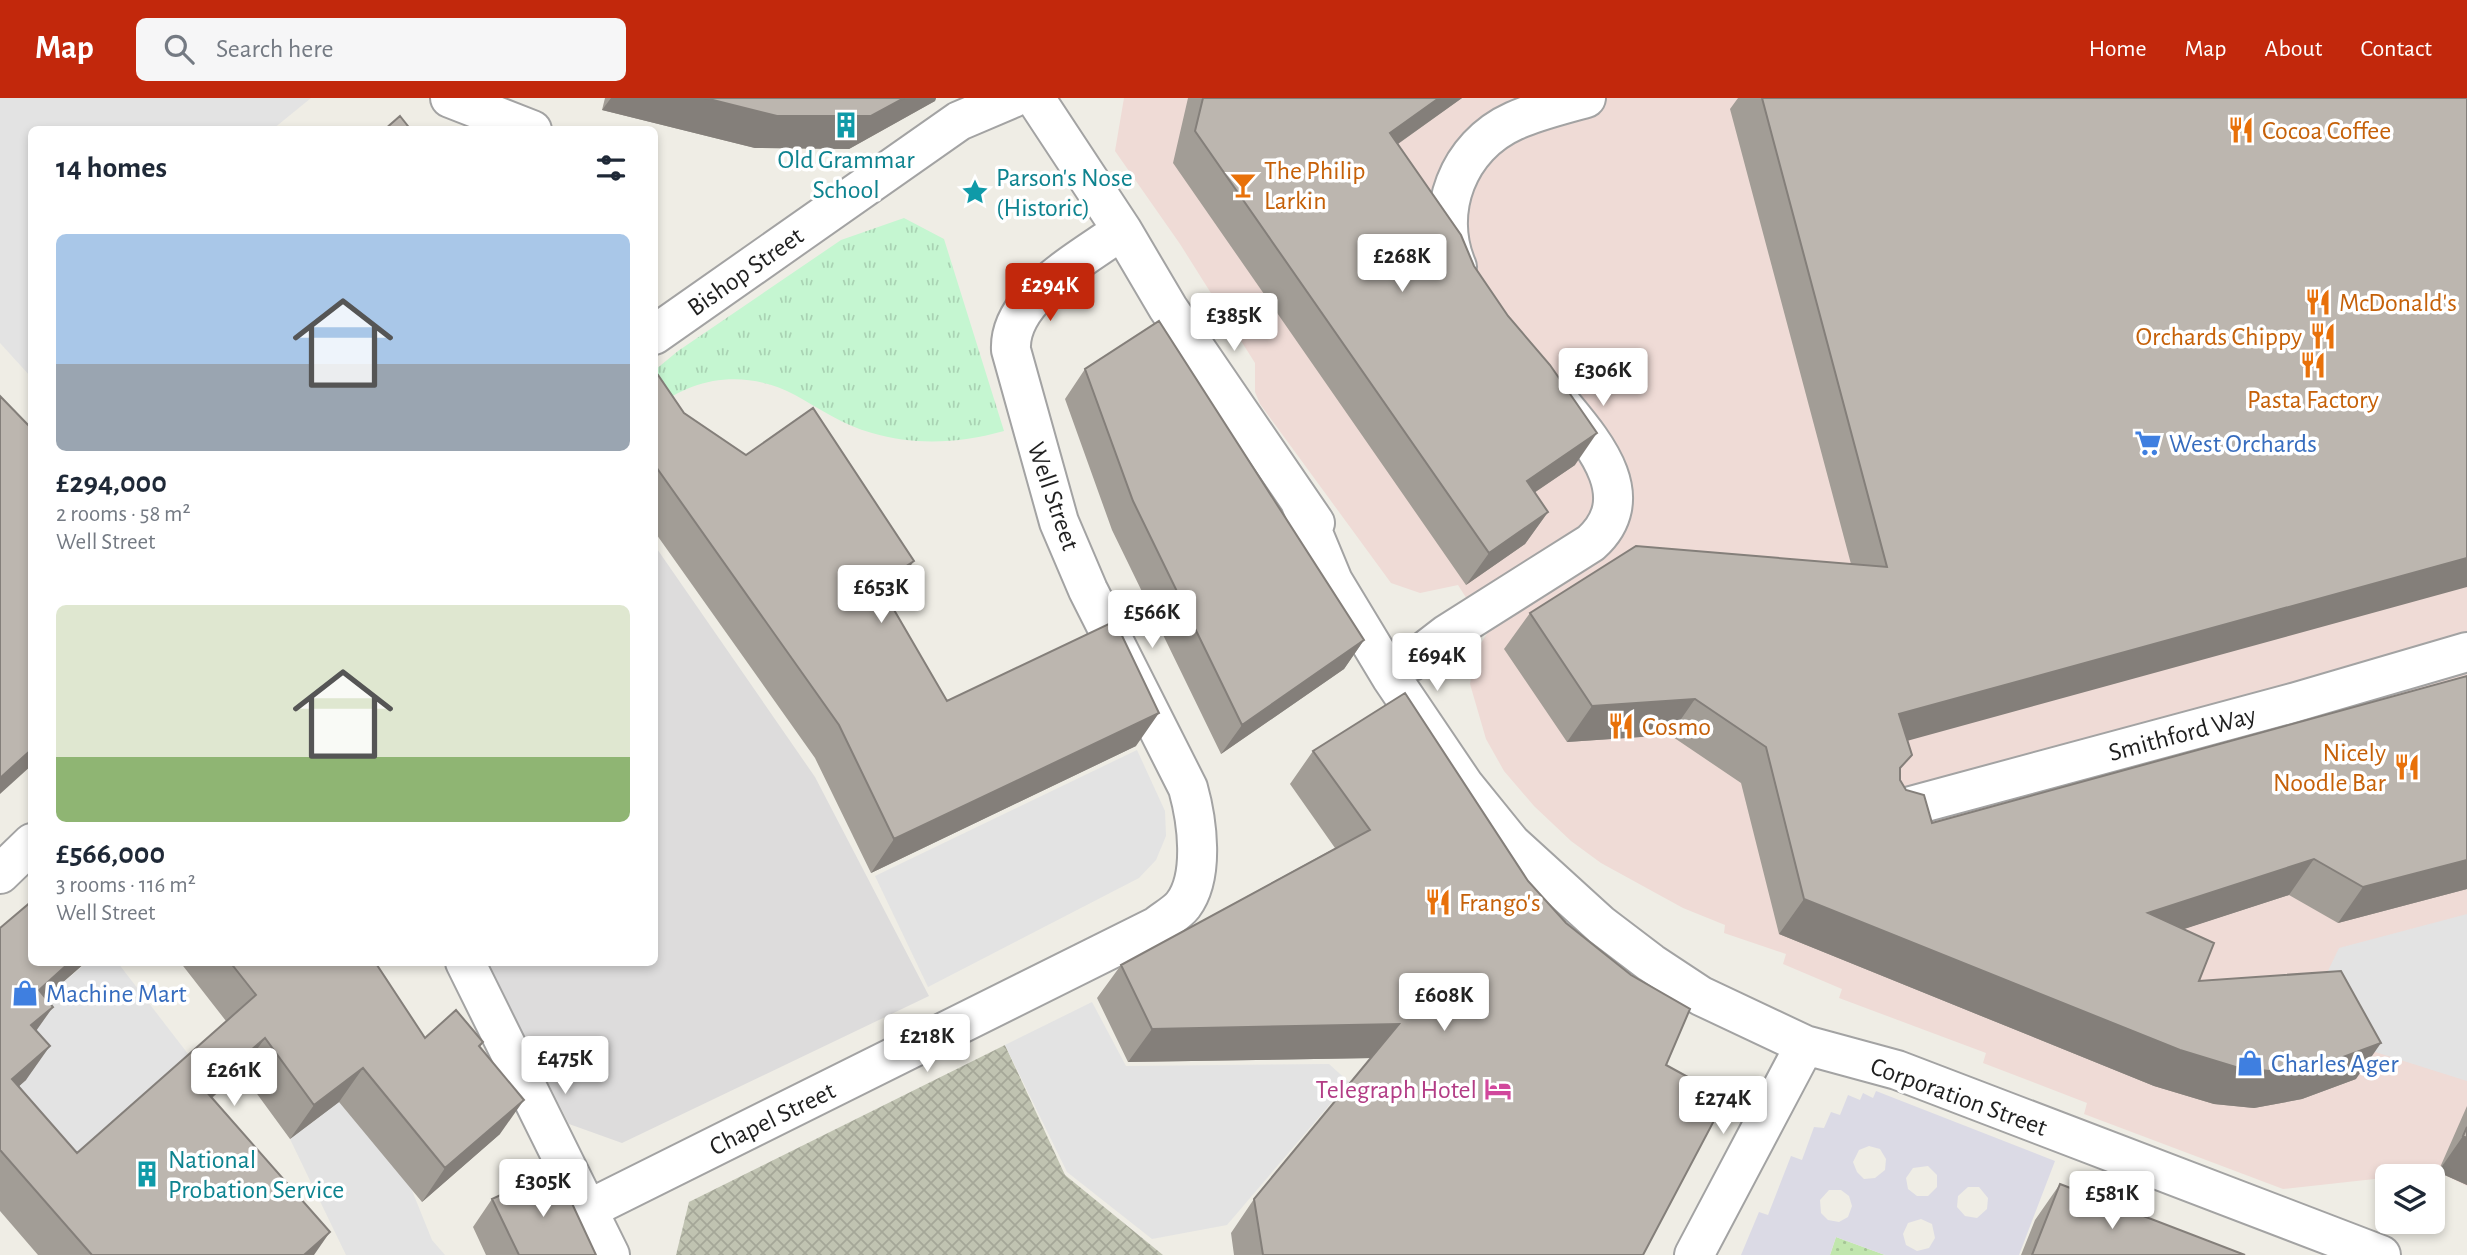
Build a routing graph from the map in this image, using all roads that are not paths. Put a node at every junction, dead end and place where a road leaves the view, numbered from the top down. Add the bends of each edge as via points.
1 (450, 98) edge
2 (1013, 98) edge
3 (1035, 98) edge
4 (1586, 98) edge
5 (522, 126) edge
6 (1122, 230) junction
7 (1475, 298) edge
8 (658, 332) edge
9 (1533, 370) edge
10 (1301, 504) junction
11 (2467, 652) edge
12 (1412, 661) junction
13 (1896, 810) edge
14 (28, 847) edge
15 (1196, 872) joint
16 (0, 874) edge
17 (1565, 889) junction
18 (467, 966) edge
19 (1805, 1045) junction
20 (589, 1209) junction
21 (610, 1255) edge
22 (1694, 1255) edge
23 (2381, 1255) edge

1 - 5 street
2 - 8 street, Bishop Street via 959,121
3 - 6 street, Corporation Street
4 - 7 street via 1511,122 1471,153 1447,206 1448,238
6 - 10 street, Corporation Street via 1168,308
6 - 15 street, Well Street via 1030,299 1015,324 1011,350 1059,522 1088,590 1188,788 1197,821
9 - 12 street via 1600,452 1612,487 1608,522 1591,542
10 - 12 street, Corporation Street via 1351,568
10 - 17 street, Corporation Street via 1333,581 1426,730 1511,843
11 - 13 street, Smithford Way
12 - 17 street, Corporation Street via 1483,770 1528,826
14 - 16 street
15 - 20 street, Chapel Street via 1183,905 1157,926
17 - 19 street, Corporation Street via 1601,925 1691,989
18 - 20 street
19 - 22 street
19 - 23 street, Corporation Street via 1897,1070
20 - 21 street

